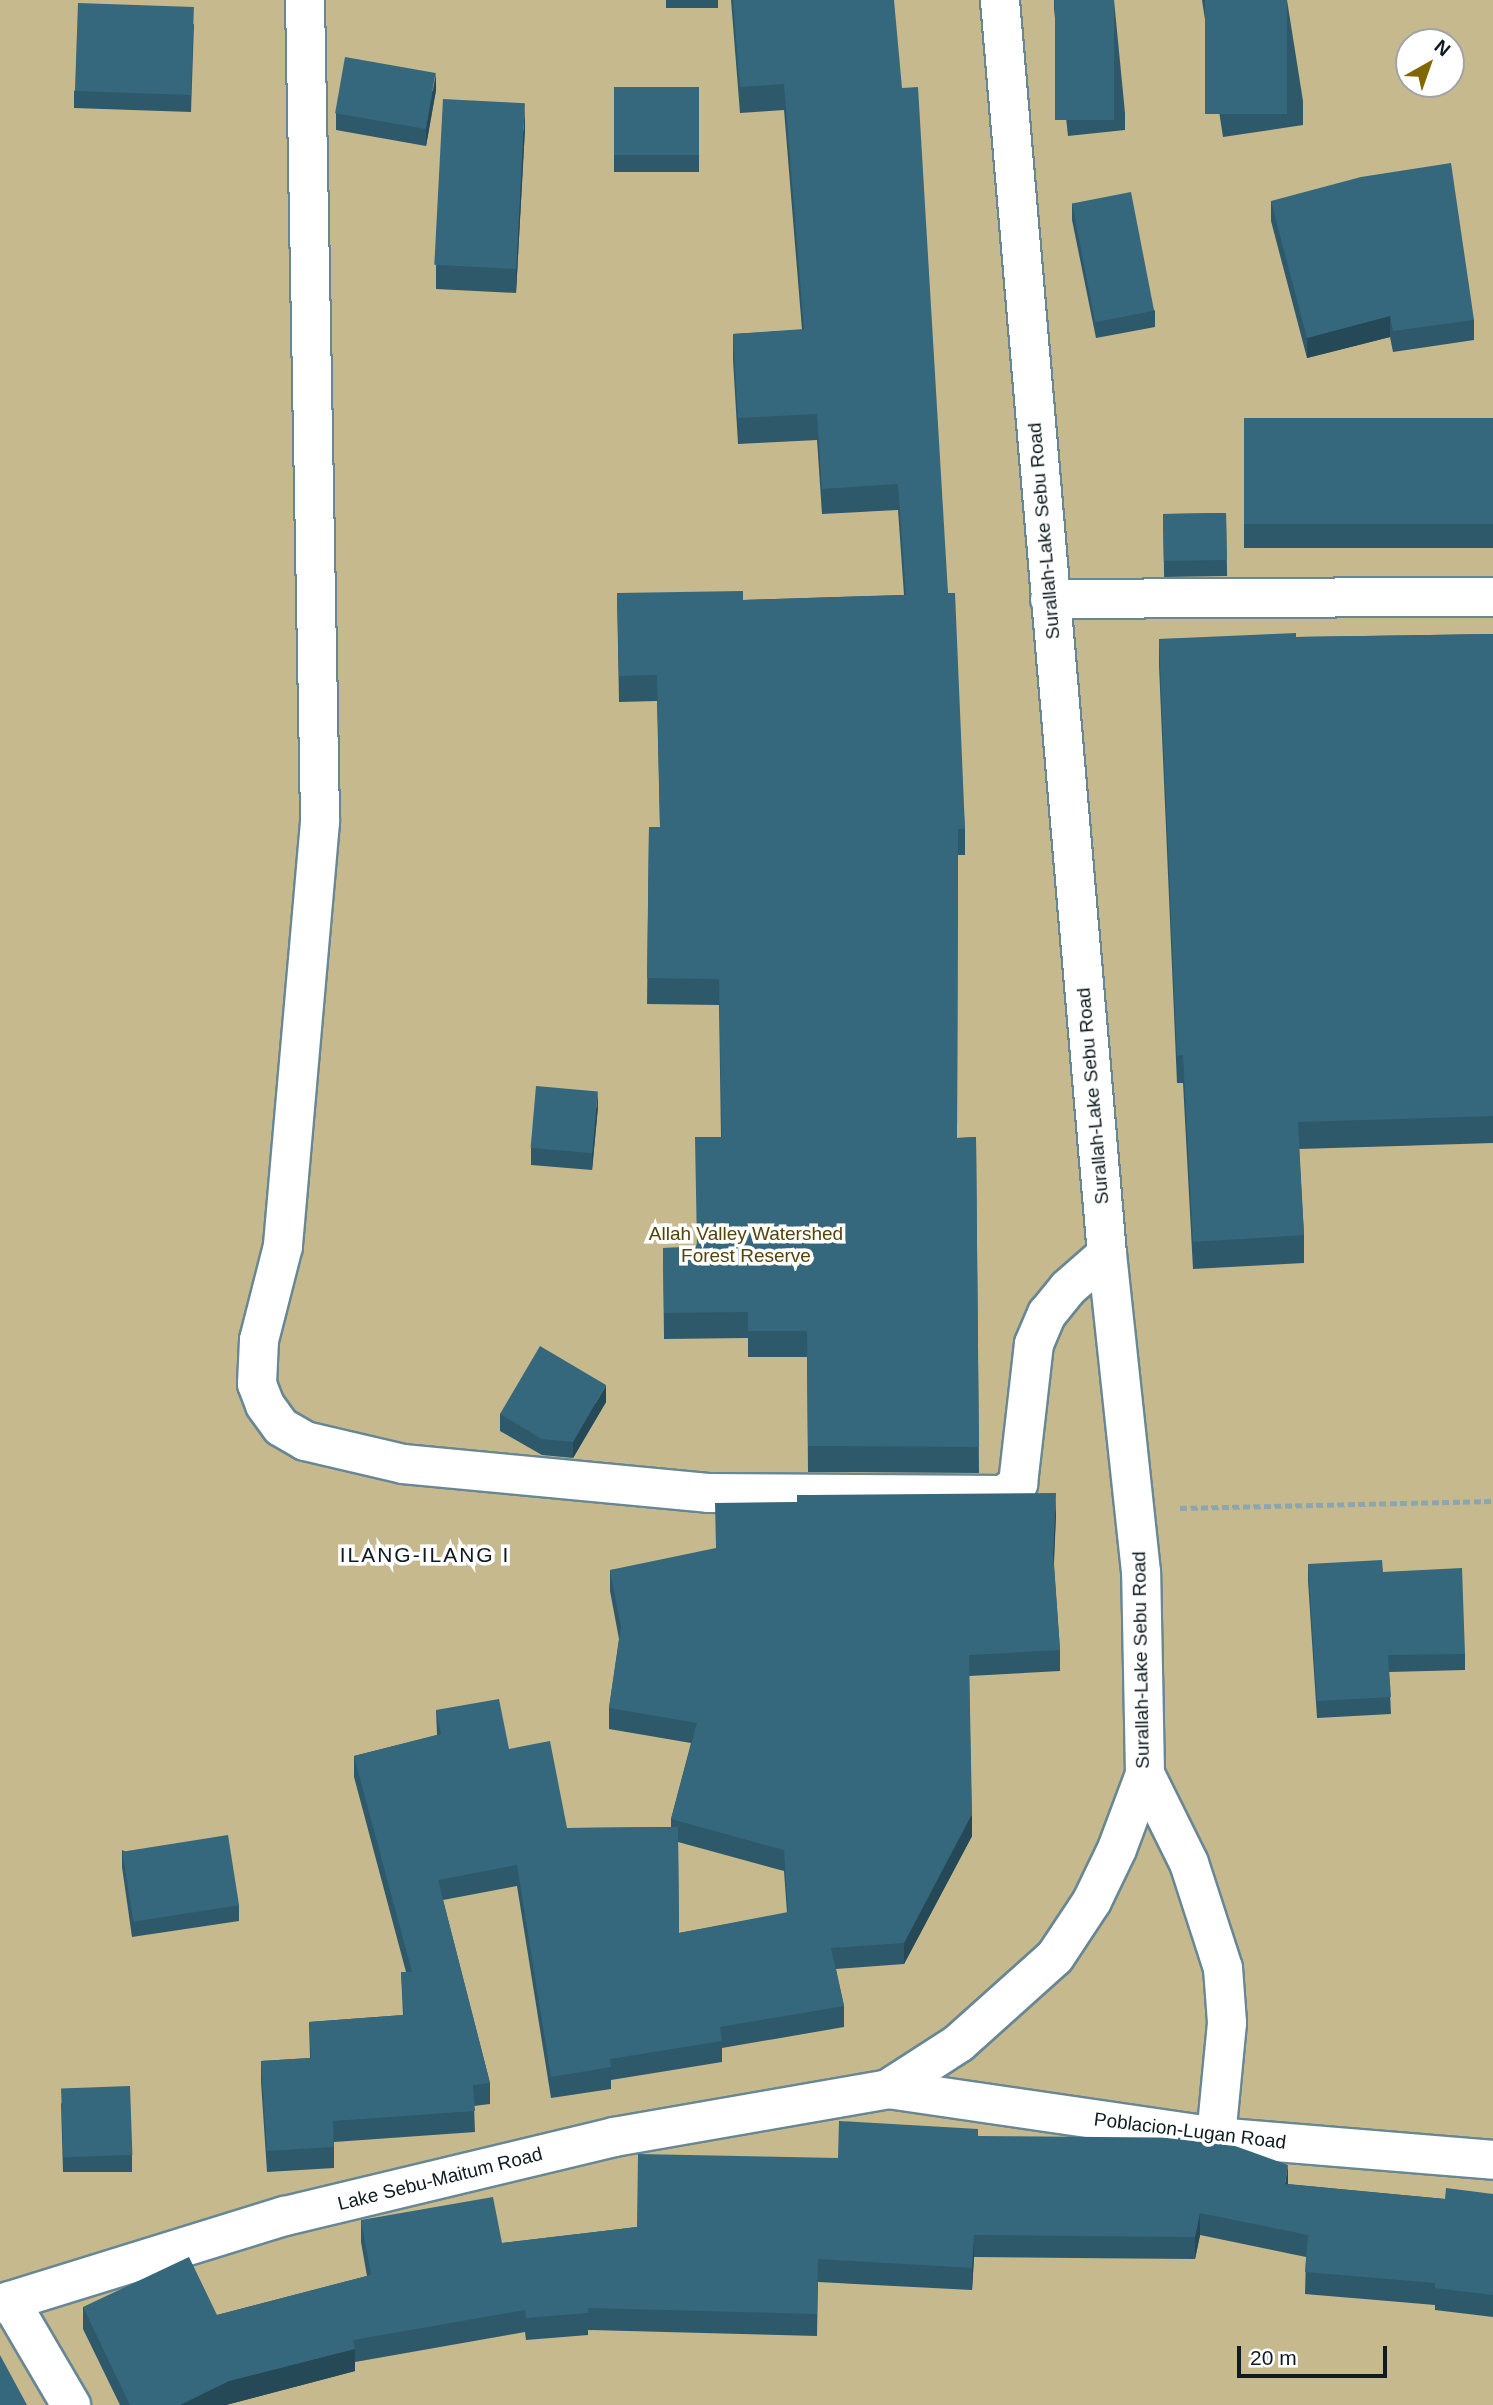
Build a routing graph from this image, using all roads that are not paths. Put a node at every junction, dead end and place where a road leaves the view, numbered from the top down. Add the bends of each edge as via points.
1 (305, 0) edge
2 (1000, 0) edge
3 (1493, 597) edge
4 (1050, 598) junction
5 (1107, 1255) junction
6 (1145, 1774) junction
7 (888, 2089) junction
8 (1216, 2137) junction
9 (1493, 2160) edge
10 (5, 2302) edge
11 (71, 2405) edge

1 - 5 main road via 320,822 283,1246 259,1340 257,1384 265,1405 281,1427 305,1441 403,1464 708,1493 1003,1495 1018,1484 1028,1371 1038,1334 1068,1288
2 - 4 main road, Surallah-Lake Sebu Road
3 - 4 main road
4 - 5 main road, Surallah-Lake Sebu Road
5 - 6 main road, Surallah-Lake Sebu Road via 1137,1510
6 - 7 main road, Surallah-Lake Sebu Road via 1092,1901 1055,1957 959,2043
6 - 8 main road via 1189,1863 1223,1968 1227,2023
7 - 8 main road, Poblacion-Lugan Road
7 - 10 main road, Lake Sebu-Maitum Road via 614,2137 285,2216
8 - 9 main road, Poblacion-Lugan Road
10 - 11 main road

